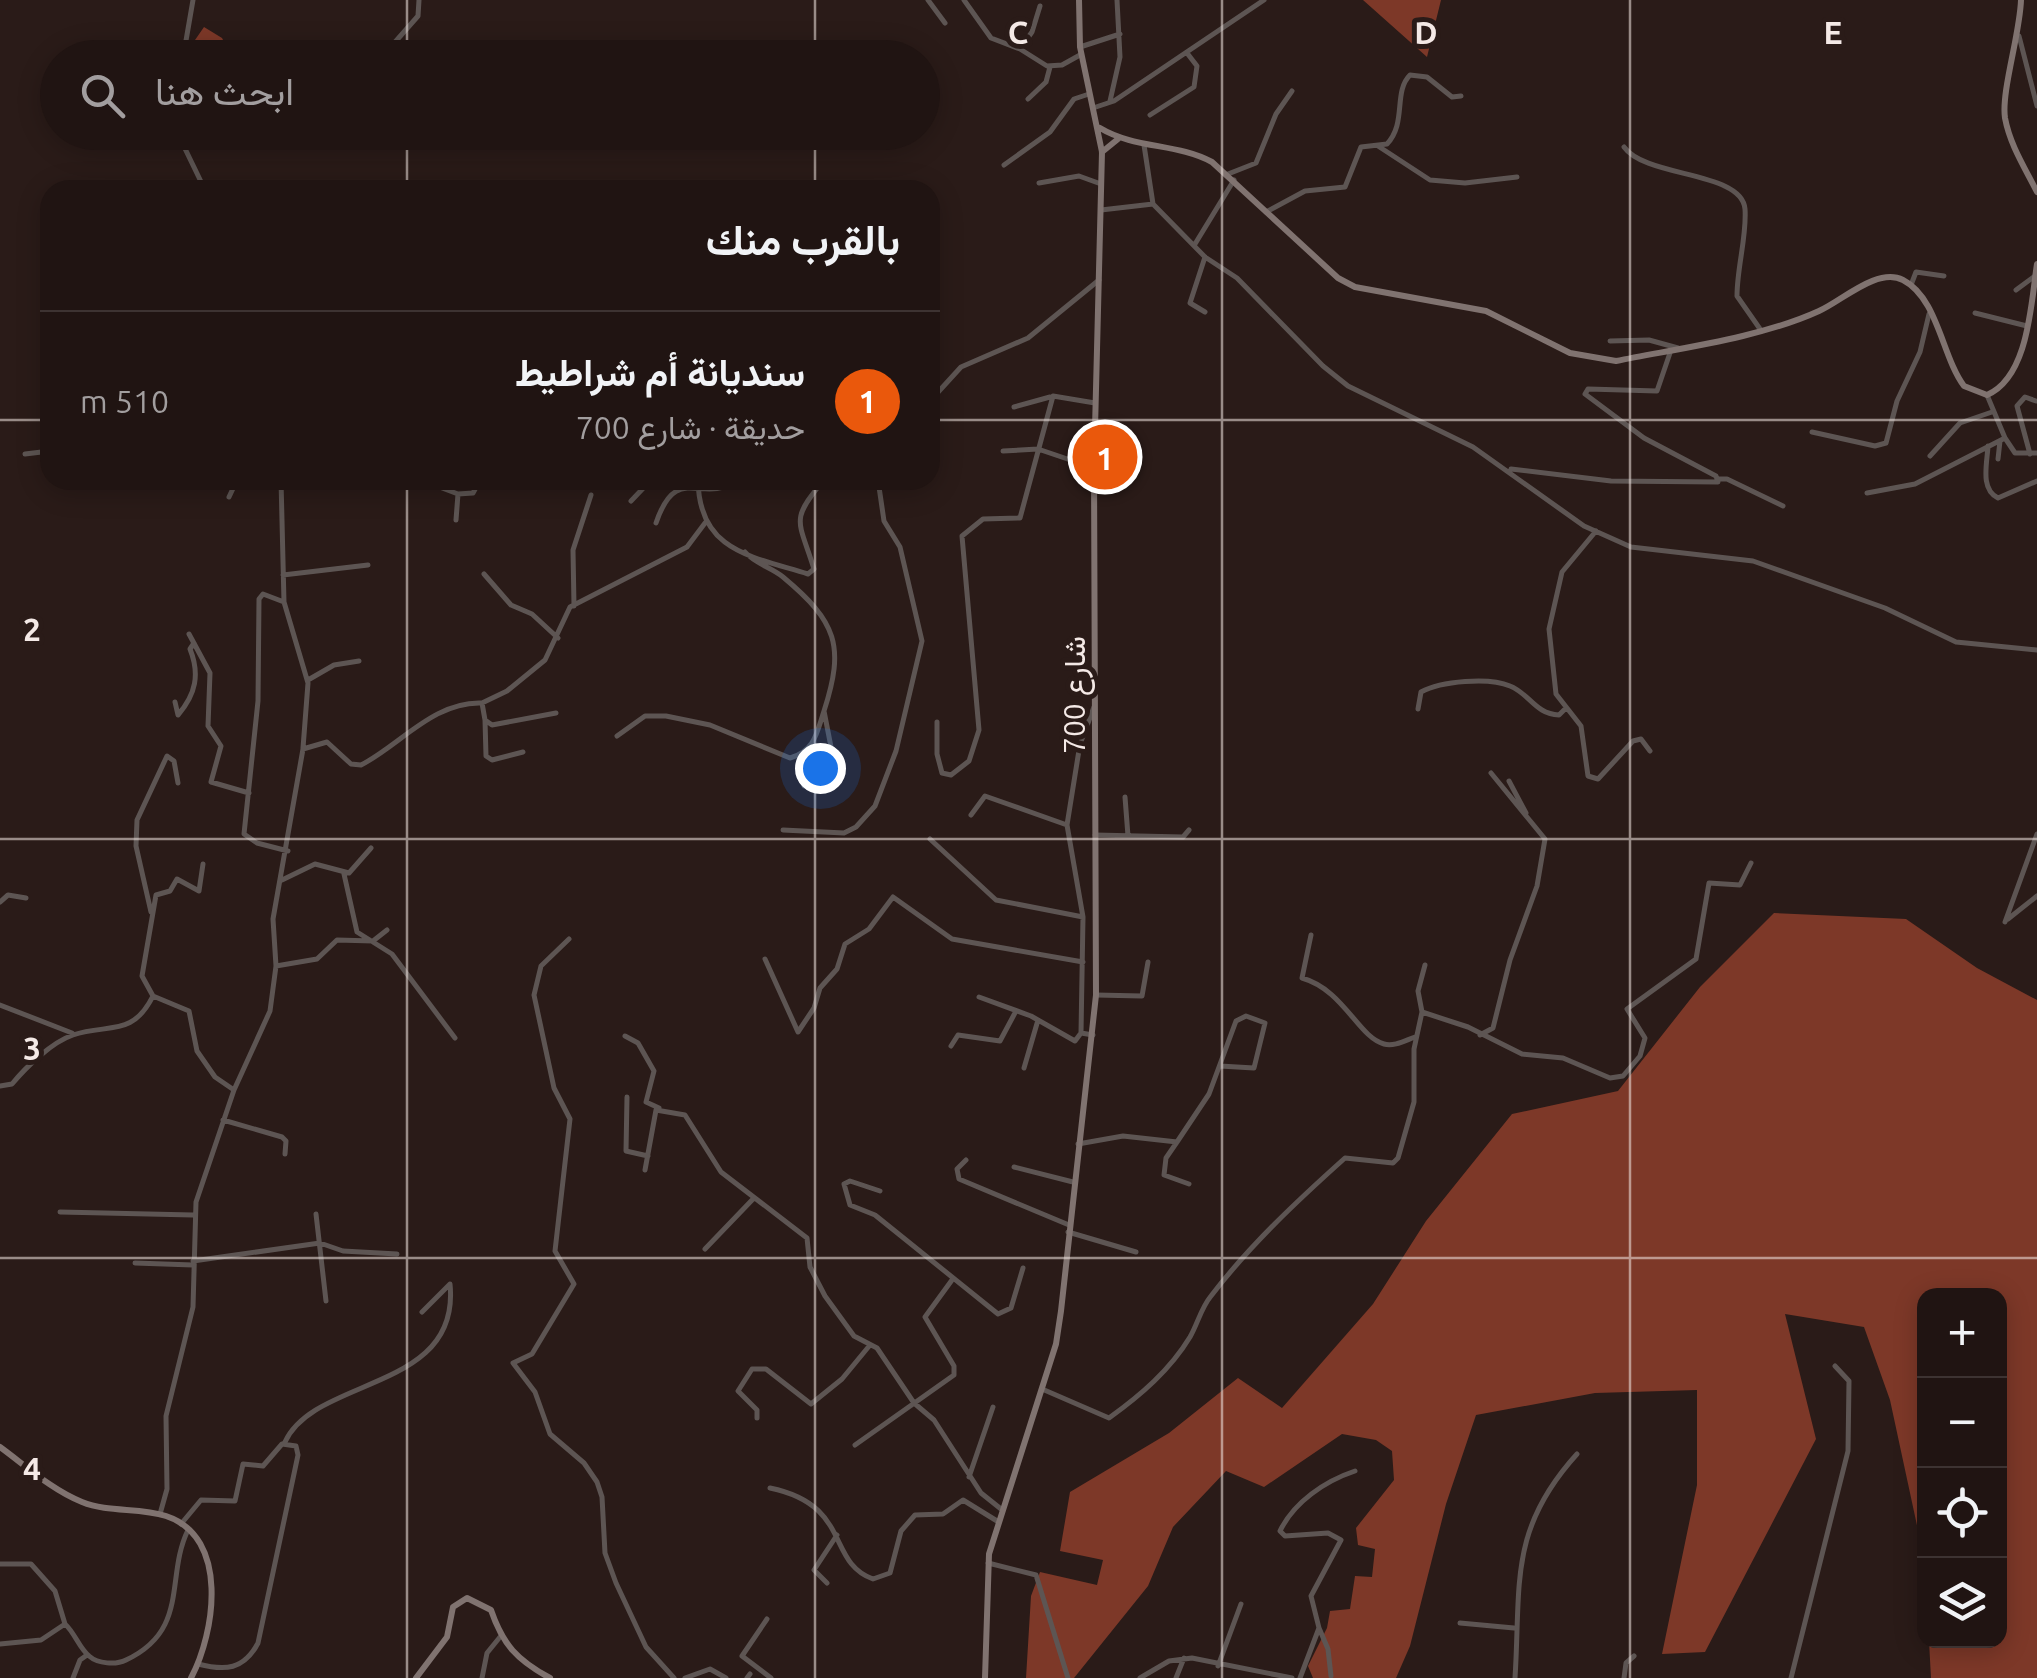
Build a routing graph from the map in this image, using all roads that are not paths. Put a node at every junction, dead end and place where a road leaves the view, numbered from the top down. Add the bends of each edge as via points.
1 (194, 0) edge
2 (419, 0) edge
3 (928, 0) edge
4 (964, 0) edge
5 (1079, 0) edge
6 (1117, 0) edge
7 (1264, 0) edge
8 (2022, 0) edge
9 (1040, 6) dead end
10 (945, 23) dead end
11 (1120, 34) junction
12 (2020, 36) junction
13 (186, 40) edge
14 (397, 40) edge
15 (1020, 48) junction
16 (1081, 50) junction
17 (1188, 53) junction
18 (1050, 67) junction
19 (1292, 91) dead end
20 (1089, 94) junction
21 (1461, 96) dead end
22 (1028, 100) dead end
23 (1109, 104) junction
24 (2037, 106) edge
25 (1093, 108) junction
26 (1150, 115) dead end
27 (1099, 127) junction
28 (1118, 139) junction
29 (1375, 144) junction
30 (1144, 145) junction
31 (1624, 147) dead end
32 (186, 150) edge
33 (1102, 152) junction
34 (1004, 164) dead end
35 (1231, 177) junction
36 (1517, 177) dead end
37 (200, 180) edge
38 (1038, 183) dead end
39 (1101, 184) junction
40 (2037, 192) edge
41 (1153, 204) junction
42 (1101, 210) junction
43 (1266, 212) junction
44 (1195, 244) junction
45 (1205, 257) junction
46 (2037, 264) edge
47 (1944, 276) dead end
48 (2035, 276) edge
49 (1102, 278) junction
50 (1910, 286) junction
51 (2034, 289) edge
52 (2016, 290) dead end
53 (2037, 306) edge
54 (1204, 312) dead end
55 (1975, 313) dead end
56 (1929, 314) junction
57 (2028, 326) junction
58 (1760, 330) junction
59 (1610, 342) dead end
60 (1674, 349) junction
61 (940, 390) edge
62 (1052, 396) junction
63 (1988, 396) junction
64 (2036, 400) edge
65 (1095, 403) junction
66 (1014, 408) dead end
67 (1992, 412) junction
68 (1812, 432) dead end
69 (2002, 440) junction
70 (2037, 441) edge
71 (1988, 446) junction
72 (2029, 446) junction
73 (1038, 449) junction
74 (1003, 451) dead end
75 (40, 452) edge
76 (2034, 453) edge
77 (25, 454) dead end
78 (1930, 456) dead end
79 (1998, 459) dead end
80 (1094, 468) junction
81 (1510, 470) junction
82 (1719, 479) junction
83 (2037, 481) edge
84 (233, 490) edge
85 (282, 490) edge
86 (447, 490) edge
87 (475, 490) edge
88 (642, 490) edge
89 (676, 490) edge
90 (698, 490) edge
91 (814, 490) edge
92 (879, 490) edge
93 (1867, 492) dead end
94 (458, 494) junction
95 (591, 496) dead end
96 (230, 497) dead end
97 (631, 502) dead end
98 (1783, 506) dead end
99 (456, 520) dead end
100 (656, 523) dead end
101 (705, 523) junction
102 (1596, 531) junction
103 (745, 552) junction
104 (368, 565) dead end
105 (484, 574) dead end
106 (283, 575) junction
107 (284, 602) junction
108 (574, 606) junction
109 (189, 634) dead end
110 (558, 638) junction
111 (194, 642) junction
112 (2035, 652) edge
113 (359, 661) dead end
114 (308, 680) junction
115 (1097, 700) junction
116 (175, 702) dead end
117 (482, 704) junction
118 (1566, 708) junction
119 (1418, 709) dead end
120 (824, 710) junction
121 (556, 713) dead end
122 (485, 720) junction
123 (937, 722) dead end
124 (617, 736) dead end
125 (811, 745) junction
126 (831, 747) dead end
127 (303, 749) junction
128 (1650, 751) dead end
129 (523, 752) dead end
130 (1491, 773) dead end
131 (1510, 781) dead end
132 (178, 783) dead end
133 (804, 786) dead end
134 (250, 793) junction
135 (1125, 797) dead end
136 (972, 815) dead end
137 (1526, 816) junction
138 (1068, 825) junction
139 (782, 830) dead end
140 (1189, 830) dead end
141 (2037, 834) edge
142 (1094, 835) junction
143 (1128, 836) junction
144 (930, 838) dead end
145 (371, 848) dead end
146 (288, 850) junction
147 (1750, 863) dead end
148 (203, 864) dead end
149 (344, 874) junction
150 (282, 880) junction
151 (2037, 896) edge
152 (26, 898) dead end
153 (0, 902) edge
154 (152, 916) junction
155 (1083, 917) junction
156 (387, 930) dead end
157 (1311, 935) dead end
158 (568, 939) dead end
159 (366, 941) junction
160 (765, 959) dead end
161 (1083, 962) junction
162 (1148, 962) dead end
163 (1425, 965) dead end
164 (276, 966) junction
165 (1096, 995) junction
166 (153, 996) junction
167 (979, 997) dead end
168 (0, 1005) edge
169 (1016, 1011) junction
170 (1422, 1012) junction
171 (1038, 1020) junction
172 (1081, 1033) junction
173 (74, 1034) junction
174 (1094, 1035) junction
175 (1480, 1035) junction
176 (625, 1036) dead end
177 (1416, 1037) junction
178 (455, 1038) dead end
179 (951, 1046) dead end
180 (1220, 1066) junction
181 (1024, 1068) dead end
182 (0, 1086) edge
183 (234, 1090) junction
184 (627, 1097) dead end
185 (659, 1108) junction
186 (223, 1120) junction
187 (1177, 1142) junction
188 (1078, 1144) junction
189 (284, 1154) dead end
190 (648, 1156) junction
191 (966, 1160) dead end
192 (1014, 1167) dead end
193 (645, 1170) dead end
194 (1073, 1182) junction
195 (1189, 1184) dead end
196 (880, 1191) dead end
197 (754, 1198) junction
198 (60, 1212) dead end
199 (316, 1214) dead end
200 (194, 1216) junction
201 (1068, 1228) junction
202 (320, 1243) junction
203 (705, 1249) dead end
204 (1136, 1252) dead end
205 (397, 1254) dead end
206 (135, 1263) dead end
207 (193, 1263) junction
208 (1023, 1268) dead end
209 (952, 1280) junction
210 (326, 1301) dead end
211 (422, 1312) dead end
212 (870, 1346) junction
213 (1834, 1366) dead end
214 (1042, 1389) junction
215 (914, 1403) junction
216 (993, 1407) dead end
217 (757, 1418) dead end
218 (285, 1442) junction
219 (0, 1446) edge
220 (855, 1446) dead end
221 (1578, 1454) dead end
222 (1356, 1471) dead end
223 (969, 1477) junction
224 (770, 1488) dead end
225 (1001, 1508) junction
226 (160, 1514) junction
227 (997, 1521) junction
228 (181, 1524) junction
229 (188, 1530) junction
230 (837, 1536) junction
231 (988, 1563) junction
232 (0, 1564) edge
233 (827, 1583) dead end
234 (1241, 1604) dead end
235 (767, 1619) dead end
236 (65, 1624) junction
237 (1460, 1624) dead end
238 (1318, 1628) junction
239 (1514, 1628) junction
240 (500, 1637) junction
241 (0, 1644) edge
242 (88, 1655) junction
243 (1634, 1656) dead end
244 (1184, 1658) junction
245 (198, 1664) junction
246 (1218, 1666) junction
247 (1331, 1676) edge
248 (73, 1678) edge
249 (191, 1678) edge
250 (416, 1678) edge
251 (482, 1678) edge
252 (550, 1678) edge
253 (674, 1678) edge
254 (685, 1678) edge
255 (726, 1678) edge
256 (771, 1678) edge
257 (985, 1678) edge
258 (1068, 1678) edge
259 (1140, 1678) edge
260 (1176, 1678) edge
261 (1292, 1678) edge
262 (1300, 1678) edge
263 (1514, 1678) edge
264 (1624, 1678) edge
265 (1790, 1678) edge

1 - 13 street
2 - 14 street via 418,16
3 - 10 street
4 - 15 street via 990,38
5 - 16 street, شارع 700
6 - 11 street
7 - 17 street
8 - 12 street
9 - 15 street
11 - 16 street
11 - 23 street
12 - 24 street
12 - 40 street via 2005,119
15 - 18 street
16 - 18 street
16 - 20 street, شارع 700
17 - 23 street
17 - 26 street via 1197,66 1194,87
18 - 22 street
19 - 35 street via 1256,163
20 - 25 street, شارع 700
20 - 34 street via 1074,99 1050,132
21 - 29 street via 1410,74 1398,131 1388,144
23 - 25 street
25 - 27 street, شارع 700
27 - 28 street
27 - 33 street, شارع 700
28 - 30 street
28 - 33 street
29 - 36 street via 1430,180
29 - 43 street via 1361,147 1343,188 1305,191
30 - 35 street via 1195,154
30 - 41 street
31 - 58 street via 1638,159 1723,183 1740,196 1745,212 1737,296
32 - 37 street
33 - 39 street, شارع 700
35 - 43 street
35 - 44 street
38 - 39 street via 1067,176
39 - 42 street, شارع 700
41 - 42 street
41 - 44 street
42 - 49 street, شارع 700
43 - 60 street via 1338,278 1364,291 1496,314 1595,361
44 - 45 street
45 - 54 street via 1190,294 1190,303
45 - 81 street via 1237,278 1343,383
46 - 48 street
47 - 50 street via 1916,272
48 - 51 street
48 - 52 street
49 - 61 street via 1028,338 961,367
49 - 65 street, شارع 700
50 - 56 street
50 - 58 street via 1899,278 1878,279 1814,314
51 - 53 street
51 - 57 street
55 - 57 street
56 - 63 street via 1959,380
56 - 68 street via 1886,443
57 - 63 street via 2006,382
58 - 60 street
59 - 60 street via 1660,342
60 - 82 street via 1657,391 1590,388 1584,394 1644,438
62 - 65 street
62 - 66 street
62 - 73 street
63 - 67 street
64 - 72 street via 2025,397 2016,406
65 - 80 street, شارع 700
67 - 69 street
67 - 78 street via 1960,423
69 - 71 street
69 - 76 street via 2015,453
69 - 79 street
70 - 72 street
71 - 83 street via 1986,485 1993,496
71 - 93 street via 1915,484
72 - 76 street
73 - 74 street
73 - 80 street
73 - 123 street via 1018,520 983,519 962,536 979,730 969,760 951,775 938,762
75 - 77 street
80 - 115 street, شارع 700
81 - 82 street via 1642,483
81 - 102 street
82 - 98 street
84 - 96 street
85 - 106 street
86 - 94 street
87 - 94 street
88 - 97 street
89 - 100 street via 666,496
90 - 101 street
91 - 103 street via 799,515 812,573
92 - 139 street via 922,641 896,751 875,806 856,828
94 - 99 street
95 - 108 street via 573,550
101 - 103 street via 720,541
101 - 108 street via 687,548
102 - 112 street via 1650,550 1753,561 1885,608 1943,637
102 - 118 street via 1562,572 1549,629 1556,694
103 - 120 street via 800,592 828,630 838,667
104 - 106 street
105 - 110 street via 510,605 532,614
106 - 107 street
107 - 114 street
107 - 134 street via 262,594 259,599
108 - 110 street
109 - 111 street
110 - 117 street via 546,660
111 - 116 street via 194,688 178,715
111 - 134 street via 212,681 208,729 221,744 212,782
113 - 114 street
114 - 127 street
115 - 138 street via 1080,744
115 - 142 street, شارع 700
117 - 122 street
117 - 127 street via 446,710 361,765 327,742
118 - 119 street via 1558,715 1542,712 1511,686 1445,682 1421,692
118 - 128 street via 1581,726 1585,770 1593,780 1633,741 1641,739
120 - 125 street
120 - 126 street
121 - 122 street via 497,725
122 - 129 street via 486,756
124 - 125 street via 646,716 666,716 790,758
125 - 133 street via 800,768
127 - 146 street
130 - 137 street
131 - 137 street
132 - 154 street via 167,756 137,820 136,846
134 - 146 street via 244,834
135 - 143 street
136 - 138 street via 985,796
137 - 175 street via 1545,839 1537,886 1494,1028
138 - 155 street
140 - 143 street via 1183,837
141 - 151 street via 2005,922
142 - 143 street
142 - 165 street, شارع 700
144 - 155 street via 996,900
145 - 149 street
146 - 150 street
147 - 175 street via 1740,885 1709,883 1696,959 1627,1009 1645,1038 1624,1075 1610,1078 1563,1058 1522,1054
148 - 154 street via 201,890 175,880 170,891 156,895
149 - 150 street via 312,864
149 - 159 street via 351,918
150 - 164 street via 273,920
152 - 153 street via 8,895
154 - 166 street via 142,976
155 - 161 street
156 - 159 street
157 - 177 street via 1302,978 1344,1002 1379,1043
158 - 253 street via 542,966 534,995 554,1088 570,1119 555,1251 574,1284 532,1354 513,1363 535,1392 550,1434 597,1482 605,1553 616,1584 646,1648
159 - 164 street via 337,940 317,959
159 - 178 street via 392,954
160 - 161 street via 798,1032 846,944 893,897 952,940
161 - 172 street
162 - 165 street via 1142,996
163 - 170 street via 1418,991
164 - 183 street via 270,1010
165 - 174 street, شارع 700
166 - 173 street via 120,1028
166 - 183 street via 189,1010 196,1051
167 - 169 street
168 - 173 street
169 - 171 street
169 - 179 street via 1000,1041 958,1036
170 - 175 street
170 - 177 street
171 - 172 street via 1075,1041
171 - 181 street
172 - 174 street
173 - 182 street via 12,1084
174 - 188 street, شارع 700
176 - 185 street via 638,1043 654,1071 646,1102
177 - 214 street via 1414,1102 1393,1163 1345,1158 1272,1225 1209,1298 1155,1382 1109,1418
180 - 180 street via 1238,1019 1266,1024 1254,1068
180 - 187 street
183 - 186 street
184 - 190 street via 626,1151
185 - 190 street
185 - 197 street via 686,1115 716,1166
186 - 189 street via 282,1137
186 - 200 street
187 - 188 street via 1123,1136
187 - 195 street via 1164,1175
188 - 194 street, شارع 700
190 - 193 street
191 - 201 street via 959,1179
192 - 194 street
194 - 201 street, شارع 700
196 - 209 street via 844,1184 850,1205 875,1215
197 - 203 street
197 - 212 street via 808,1238 810,1267 825,1296 854,1336
198 - 200 street
199 - 202 street
200 - 207 street
201 - 204 street
201 - 214 street, شارع 700 via 1056,1344
202 - 205 street
202 - 207 street
202 - 210 street
206 - 207 street
207 - 226 street via 190,1326 166,1416 167,1489
208 - 209 street via 1004,1313
209 - 215 street via 925,1317 955,1372
211 - 218 street via 450,1284 441,1331 424,1355 311,1416
212 - 215 street
212 - 217 street via 811,1404 766,1369 752,1369 738,1391
213 - 265 street via 1850,1381 1848,1452
214 - 225 street, شارع 700
215 - 220 street
215 - 223 street via 934,1420
216 - 223 street
218 - 228 street via 263,1466 243,1464 235,1501 201,1500
218 - 245 street via 298,1455 258,1643 231,1668
219 - 226 street via 81,1502
221 - 239 street via 1549,1486 1530,1525
222 - 238 street via 1322,1486 1280,1532 1341,1540 1310,1596
223 - 225 street
224 - 230 street via 808,1500
225 - 227 street, شارع 700
226 - 228 street
227 - 230 street via 966,1501 943,1514 915,1515 901,1530 890,1574 880,1579 859,1573
227 - 231 street, شارع 700
228 - 229 street
229 - 242 street via 177,1593 156,1635 116,1663
229 - 245 street via 212,1588
230 - 233 street via 814,1570
231 - 257 street, شارع 700
231 - 258 street via 1036,1575
232 - 236 street via 31,1564 54,1591
234 - 246 street
235 - 256 street via 742,1656
236 - 241 street via 41,1640
236 - 242 street
237 - 239 street
238 - 247 street
238 - 262 street
239 - 263 street
240 - 250 street via 490,1610 462,1599 437,1655
240 - 251 street via 487,1653
240 - 252 street via 516,1658
242 - 248 street
243 - 264 street
244 - 246 street
244 - 259 street
244 - 260 street
245 - 249 street
246 - 261 street
254 - 255 street via 710,1669

